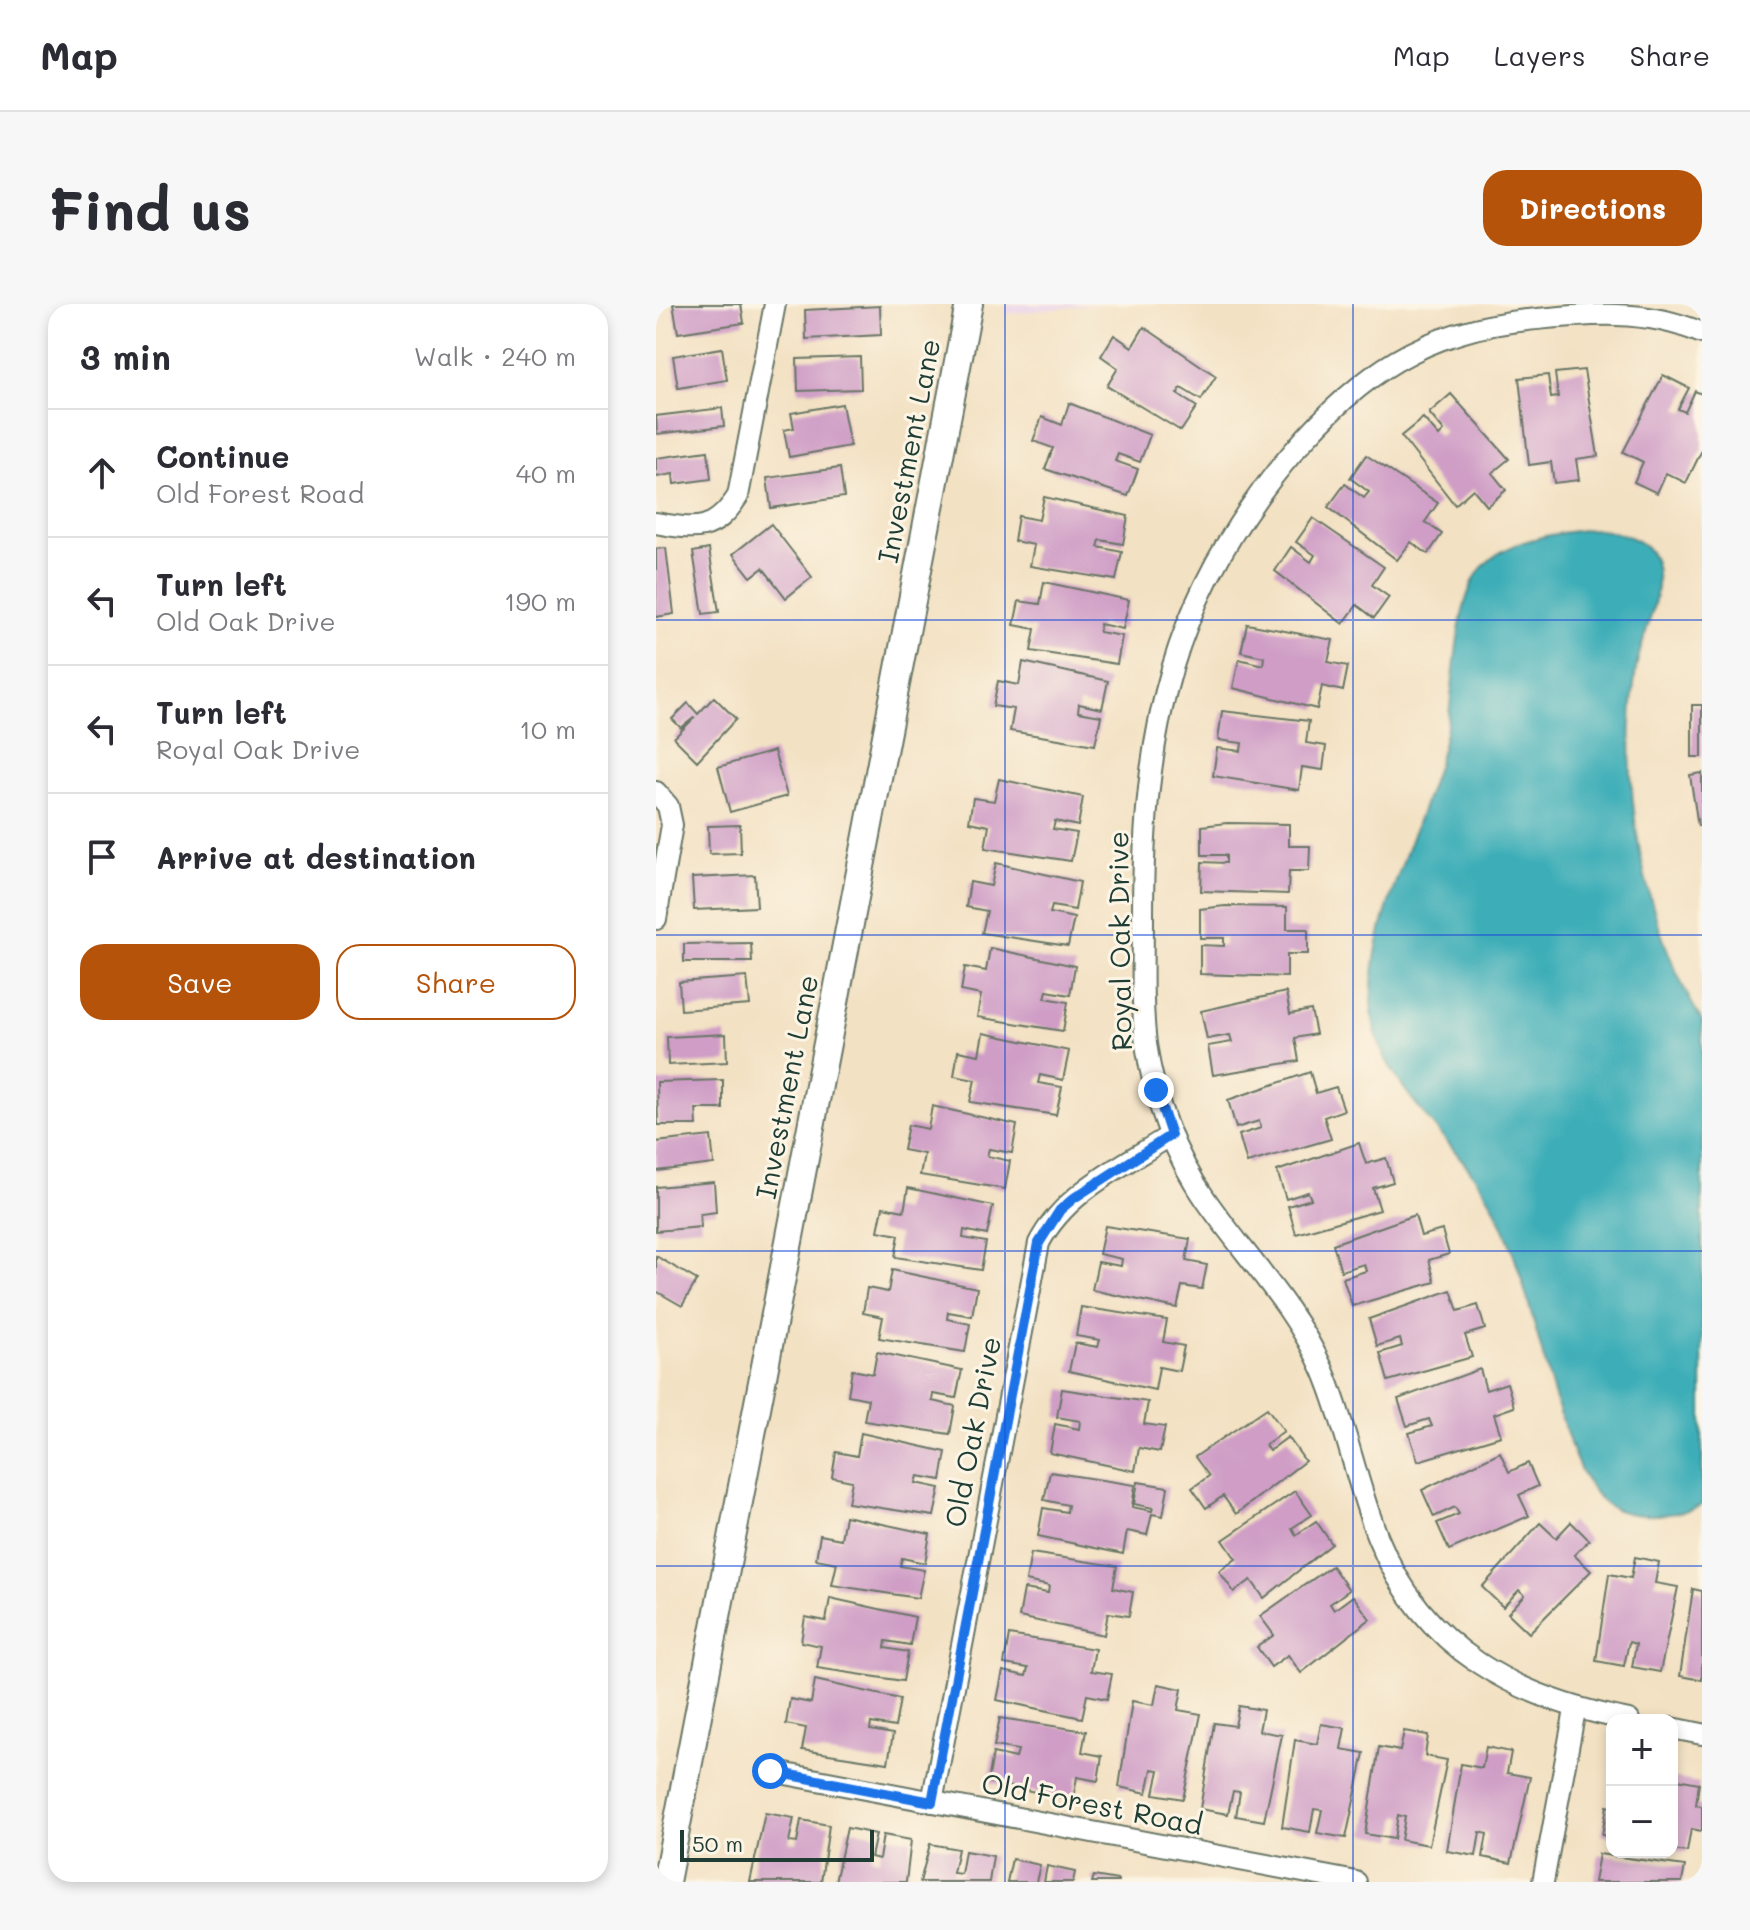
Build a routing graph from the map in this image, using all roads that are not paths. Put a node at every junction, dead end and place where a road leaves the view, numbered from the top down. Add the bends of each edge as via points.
1 (775, 304) edge
2 (969, 304) edge
3 (1702, 333) edge
4 (656, 523) edge
5 (656, 792) edge
6 (656, 919) edge
7 (1171, 1135) junction
8 (1575, 1710) junction
9 (1606, 1716) edge
10 (1678, 1729) edge
11 (1702, 1734) edge
12 (770, 1771) dead end
13 (932, 1802) junction
14 (668, 1875) edge
15 (1356, 1882) edge
16 (1543, 1882) edge

1 - 4 street via 738,496 709,526 690,529
2 - 14 street, Investment Lane
3 - 7 street, Royal Oak Drive via 1652,317 1592,313 1503,322 1441,338 1365,379 1332,408 1235,526 1205,578 1175,655 1143,840 1144,1013 1156,1090
5 - 6 street via 668,806 672,825
7 - 8 street, Royal Oak Drive via 1204,1197 1305,1335 1336,1403 1380,1542 1400,1579 1434,1624 1487,1670
7 - 13 street, Old Oak Drive via 1074,1198 1039,1243
8 - 9 street, Royal Oak Drive
8 - 16 street
10 - 11 street
12 - 13 street, Old Forest Road
13 - 15 street, Old Forest Road

